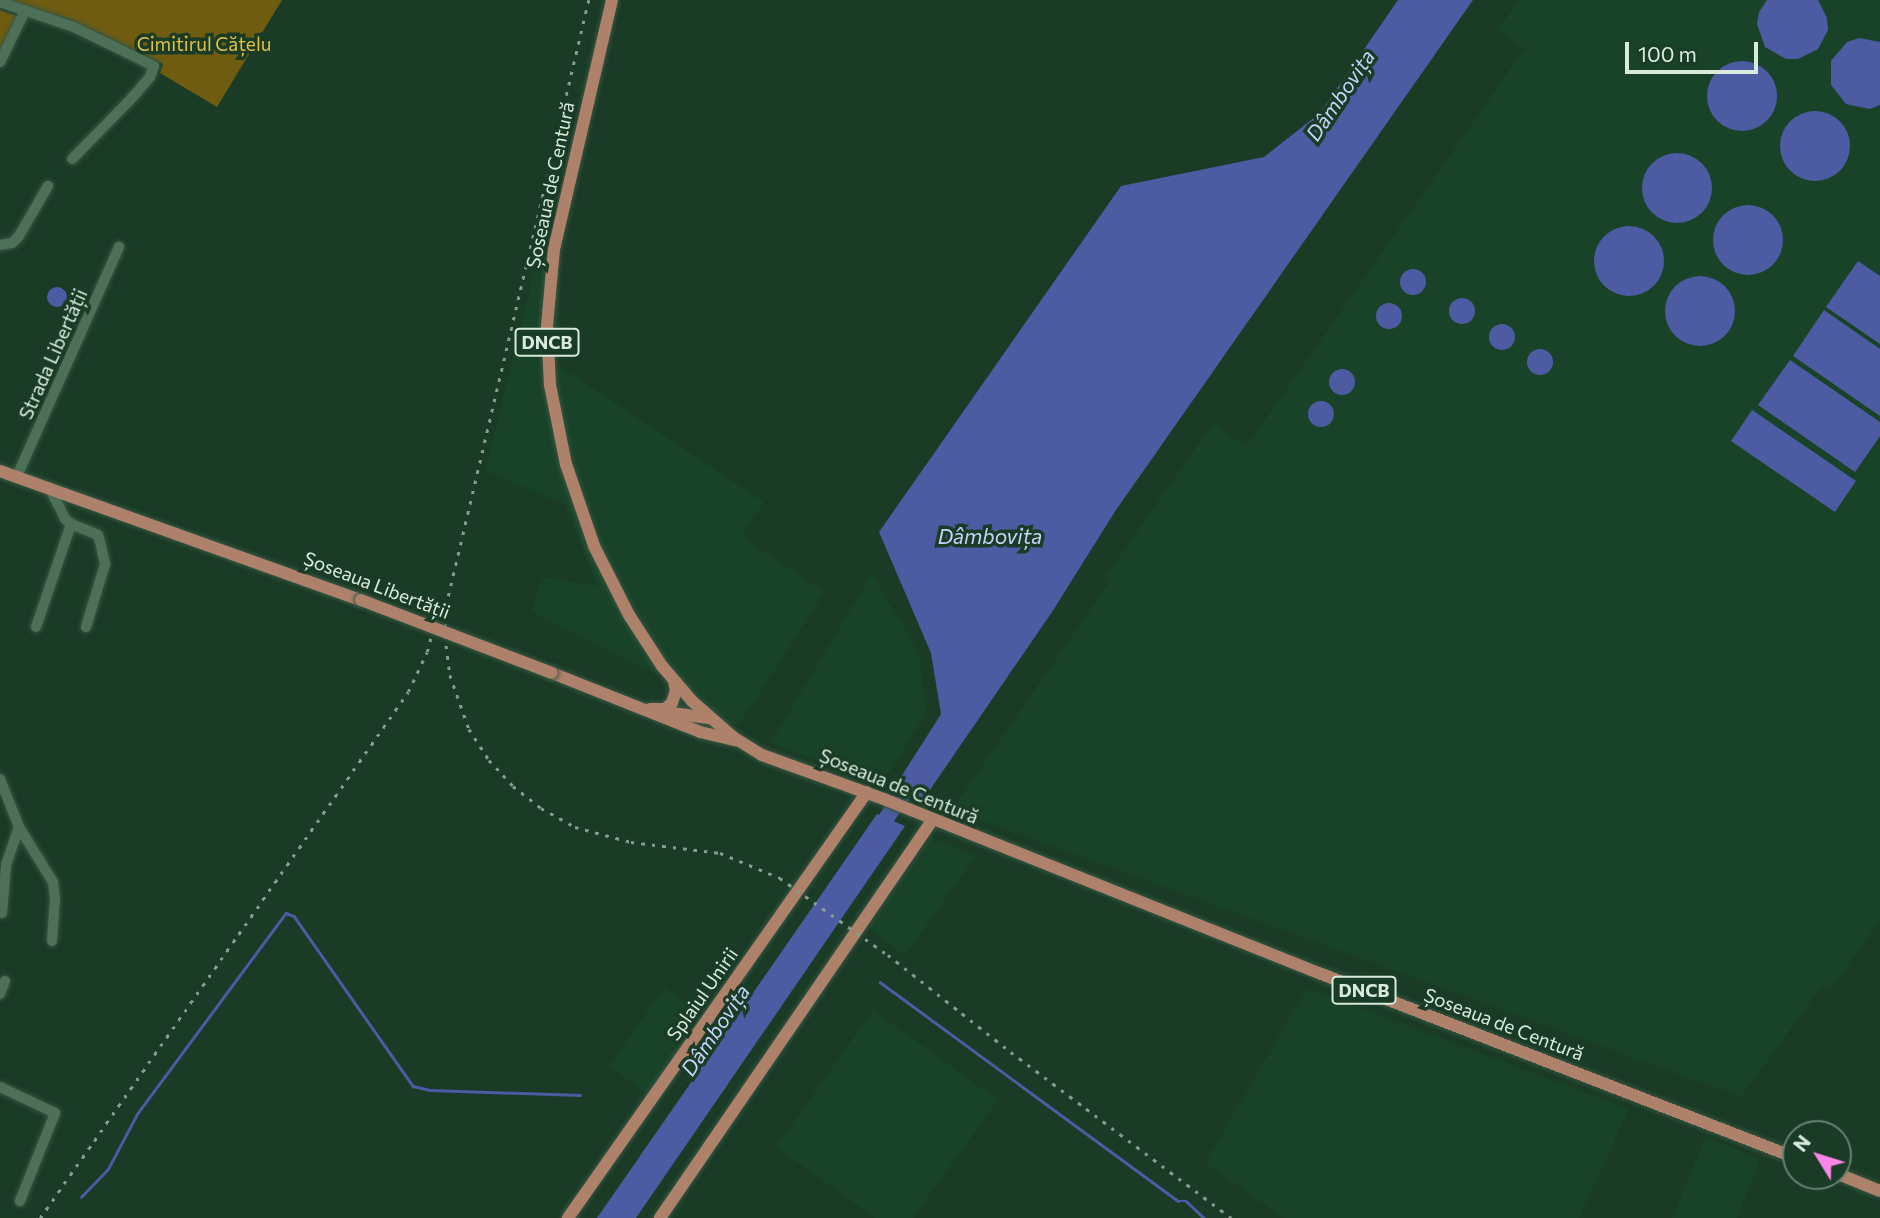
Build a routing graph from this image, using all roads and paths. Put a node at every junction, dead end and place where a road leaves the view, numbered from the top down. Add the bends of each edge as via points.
1 (612, 0) edge
2 (0, 2) edge
3 (25, 10) junction
4 (0, 62) edge
5 (72, 159) dead end
6 (48, 187) dead end
7 (0, 245) edge
8 (120, 247) dead end
9 (0, 471) edge
10 (18, 476) junction
11 (49, 487) junction
12 (71, 524) junction
13 (36, 627) dead end
14 (86, 627) dead end
15 (674, 681) junction
16 (643, 708) junction
17 (660, 711) junction
18 (709, 718) junction
19 (737, 740) junction
20 (0, 779) edge
21 (831, 779) junction
22 (867, 792) junction
23 (933, 819) junction
24 (19, 827) junction
25 (842, 828) junction
26 (2, 913) dead end
27 (52, 941) dead end
28 (5, 981) dead end
29 (0, 994) edge
30 (0, 1087) edge
31 (1782, 1153) edge
32 (1852, 1180) edge
33 (1880, 1191) edge
34 (20, 1201) dead end
35 (568, 1218) edge
36 (660, 1218) edge

1 - 15 main road, Șoseaua de Centură / DNCB via 554,249 547,326 550,385 566,464 594,546 629,615
2 - 3 street
3 - 4 street
3 - 5 street via 74,27 154,66 131,99
6 - 7 street via 19,236
8 - 10 street, Strada Libertății
9 - 10 main road, Șoseaua Libertății
10 - 11 main road, Șoseaua Libertății
11 - 12 street via 59,511
11 - 16 main road, Șoseaua Libertății, bridge
12 - 13 street
12 - 14 street via 98,535 105,564
15 - 17 main road via 675,698
15 - 18 main road, Șoseaua de Centură / DNCB
16 - 17 main road
16 - 19 main road, Șoseaua Libertății via 700,732
17 - 18 main road
18 - 19 main road, Șoseaua de Centură / DNCB
19 - 21 main road, Șoseaua de Centură / DNCB via 762,755
20 - 24 street
21 - 22 main road, Șoseaua de Centură / DNCB
21 - 25 main road via 849,798
22 - 23 main road, Șoseaua de Centură / DNCB
22 - 25 main road, Splaiul Unirii
23 - 31 main road, Șoseaua de Centură / DNCB
23 - 36 main road
24 - 26 street via 6,865
24 - 27 street via 53,882
25 - 35 main road, Splaiul Unirii
28 - 29 street
30 - 34 street via 55,1113
32 - 33 main road

